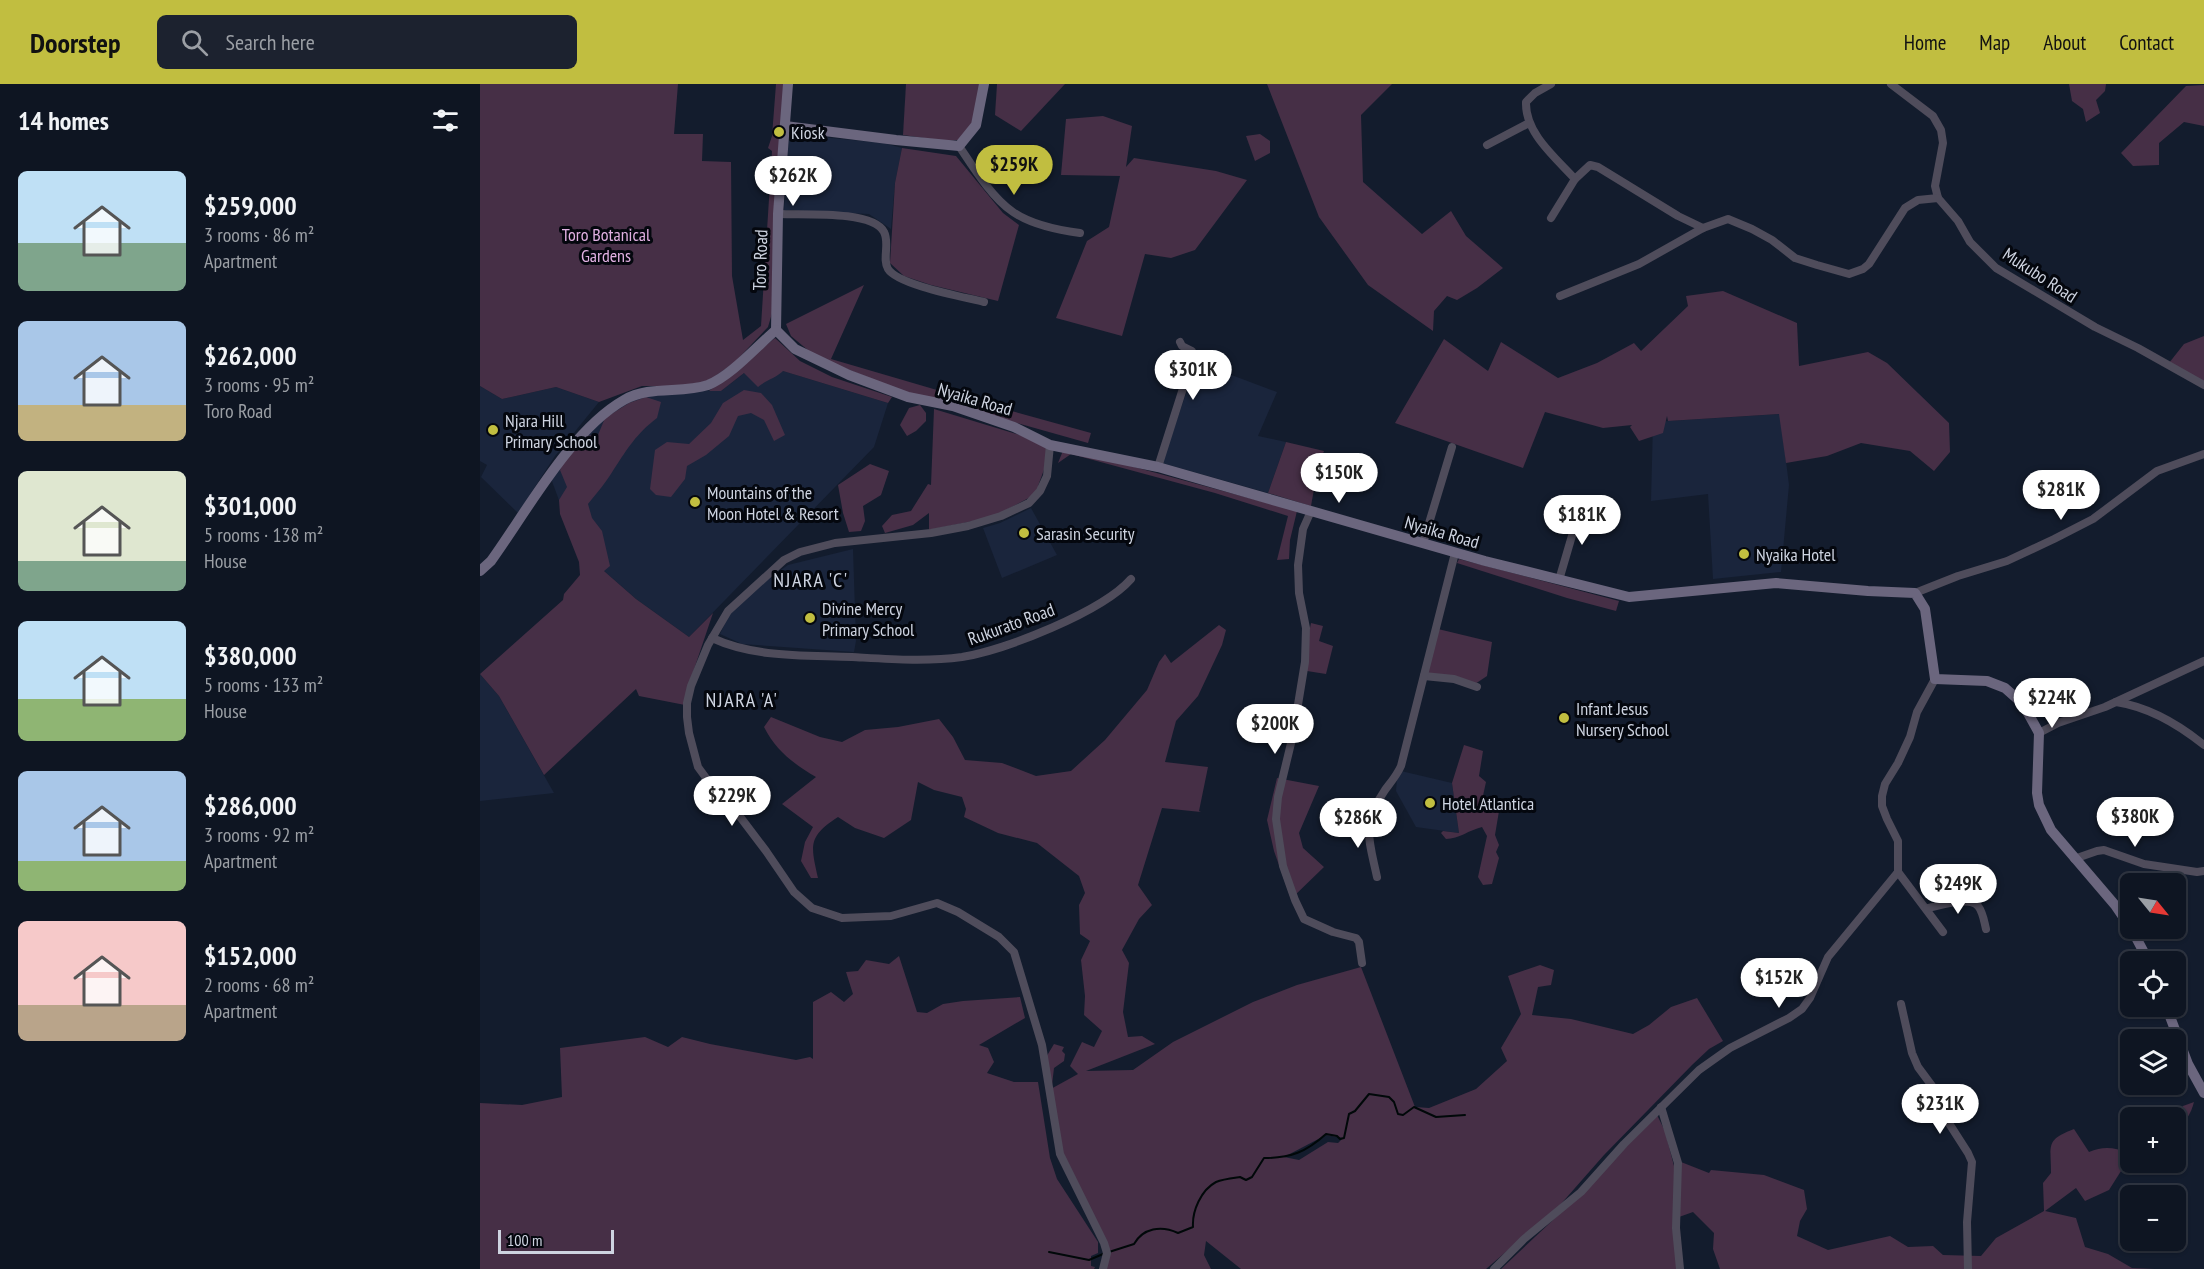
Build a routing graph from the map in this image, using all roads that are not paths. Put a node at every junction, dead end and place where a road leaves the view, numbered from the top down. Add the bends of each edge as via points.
1 (788, 84) edge
2 (984, 84) edge
3 (1551, 84) edge
4 (1892, 84) edge
5 (1529, 123) junction
6 (786, 126) junction
7 (1487, 145) dead end
8 (959, 146) junction
9 (1575, 178) junction
10 (1938, 198) junction
11 (778, 214) junction
12 (1551, 218) dead end
13 (1702, 228) junction
14 (1080, 233) dead end
15 (1560, 296) dead end
16 (984, 302) dead end
17 (776, 330) junction
18 (1180, 342) dead end
19 (2204, 385) edge
20 (1050, 444) junction
21 (1452, 447) dead end
22 (2204, 454) edge
23 (1158, 467) junction
24 (1581, 505) dead end
25 (1311, 511) junction
26 (1423, 543) junction
27 (1455, 552) junction
28 (480, 571) edge
29 (1131, 579) dead end
30 (1559, 580) junction
31 (1915, 593) junction
32 (712, 638) junction
33 (2204, 661) edge
34 (1424, 675) junction
35 (1935, 679) junction
36 (1476, 687) dead end
37 (2116, 702) junction
38 (2039, 733) junction
39 (2204, 744) edge
40 (2074, 859) junction
41 (2204, 871) edge
42 (1898, 872) junction
43 (1377, 877) dead end
44 (1927, 908) junction
45 (2120, 912) edge
46 (1986, 929) dead end
47 (1943, 932) dead end
48 (1362, 963) dead end
49 (1900, 1004) dead end
50 (2170, 1017) edge
51 (2204, 1093) edge
52 (1661, 1107) junction
53 (1102, 1269) edge
54 (1494, 1269) edge
55 (1680, 1269) edge
56 (1968, 1269) edge

1 - 6 street, Toro Road
2 - 8 street via 976,125
3 - 5 street via 1526,102
4 - 10 street via 1933,116 1941,130 1942,157 1935,186
5 - 7 street
5 - 9 street
6 - 8 street
6 - 11 street, Toro Road
8 - 14 street via 982,179 1013,212 1054,229
9 - 12 street
9 - 13 street via 1590,165 1598,167
10 - 13 street via 1918,200 1905,208 1869,264 1849,274 1795,258 1739,222 1728,219
10 - 19 street, Mukubo Road via 1970,242 1996,268
11 - 16 street via 870,220 886,236 890,271 930,289
11 - 17 street, Toro Road
13 - 15 street via 1639,264
17 - 20 street, Nyaika Road via 795,349 849,375 908,398 953,406
17 - 28 street via 708,385 636,396 602,414 563,457 491,561
18 - 23 street via 1192,351 1193,357
20 - 23 street, Nyaika Road
20 - 32 street via 1047,476 1029,503 968,526 835,543 800,552 784,560 746,593 728,611
21 - 26 street
22 - 31 street via 2157,471 2093,519 2055,539 2007,561
23 - 25 street, Nyaika Road
24 - 30 street
25 - 26 street, Nyaika Road
25 - 48 street via 1303,529 1298,565 1306,628 1305,662 1276,819 1283,866 1304,919 1356,938
26 - 27 street, Nyaika Road
27 - 30 street, Nyaika Road
27 - 34 street
29 - 32 street, Rukurato Road via 1116,594 1077,615 1005,645 956,657 915,660 795,655 743,649
30 - 31 street, Nyaika Road via 1629,597 1776,583
31 - 35 street via 1925,609
32 - 53 street via 687,703 689,733 698,767 741,818 794,892 812,908 842,918 891,916 937,903 999,937 1014,952 1042,1045 1060,1154 1106,1248
33 - 37 street
34 - 36 street
34 - 43 street via 1401,766 1370,821 1368,837
35 - 38 street via 1997,684 2023,704
35 - 42 street via 1882,796 1882,806 1898,841
37 - 38 street
37 - 39 street via 2156,714
38 - 40 street via 2039,805 2051,830
40 - 41 street via 2104,850 2144,864
40 - 45 street
42 - 44 street
42 - 52 street via 1828,957 1802,1009 1712,1059
44 - 46 street via 1970,901 1977,904
44 - 47 street
49 - 56 street via 1911,1053 1938,1094 1943,1114 1972,1162
50 - 51 street
52 - 54 street via 1569,1203
52 - 55 street via 1678,1163 1676,1228

